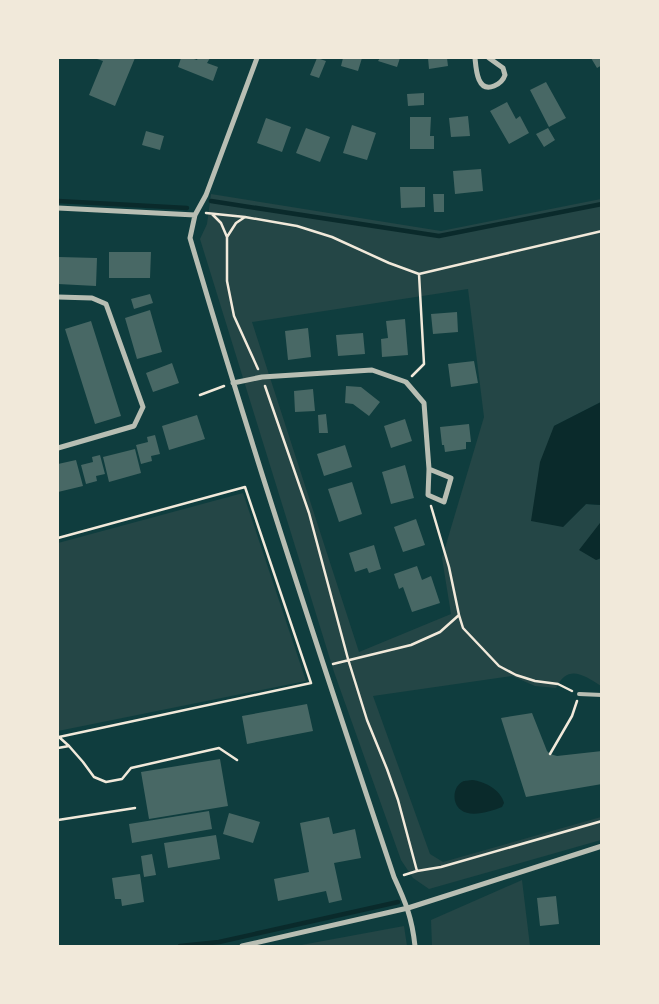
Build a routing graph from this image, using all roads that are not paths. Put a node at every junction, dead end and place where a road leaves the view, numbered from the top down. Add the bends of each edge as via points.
1 (257, 58) edge
2 (475, 58) edge
3 (489, 58) edge
4 (58, 208) edge
5 (195, 215) junction
6 (58, 297) edge
7 (233, 383) junction
8 (58, 448) edge
9 (429, 469) junction
10 (579, 694) road end
11 (602, 695) edge
12 (602, 846) edge
13 (408, 908) junction
14 (242, 946) edge
15 (415, 946) edge

1 - 5 street via 206,195
2 - 3 street via 480,82 491,87 505,76 503,68
4 - 5 street
5 - 7 street via 190,238
6 - 8 street via 92,298 106,304 143,407 134,426
7 - 9 street via 262,377 372,370 406,382 424,403
7 - 13 street via 394,877
9 - 9 street via 428,495 444,502 451,478
10 - 11 lane
12 - 13 street
13 - 14 street
13 - 15 street

